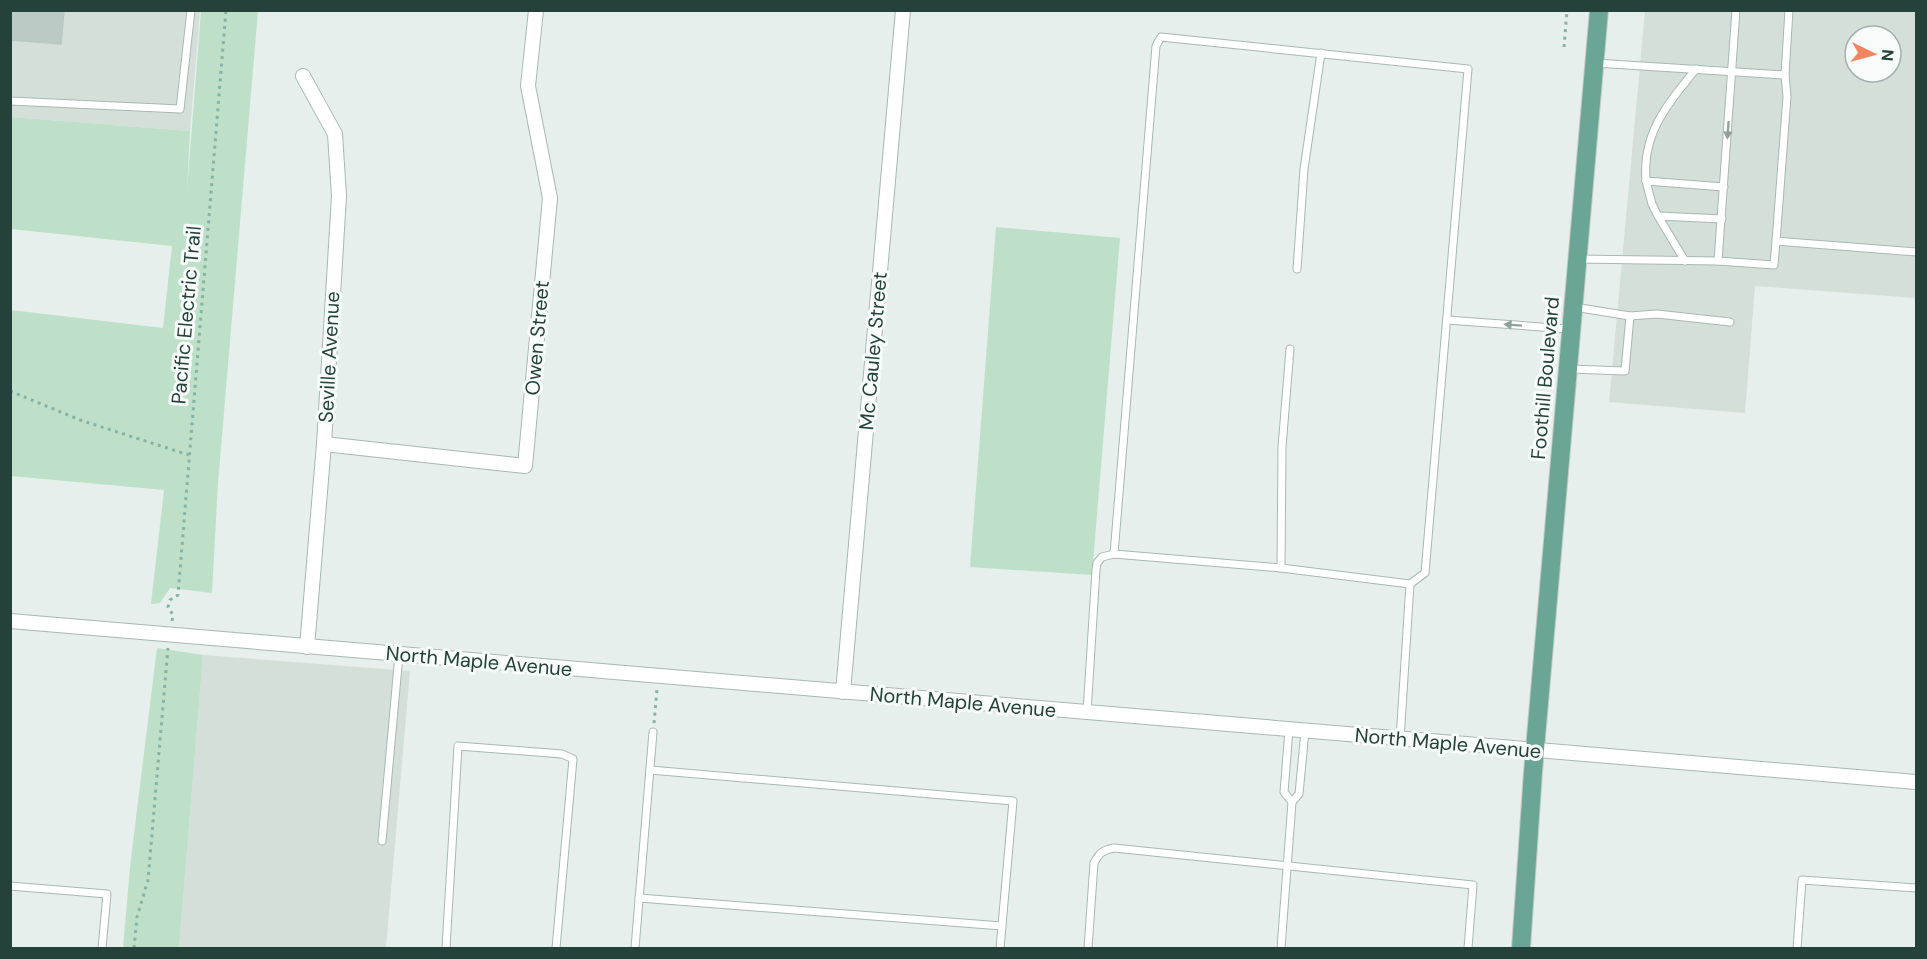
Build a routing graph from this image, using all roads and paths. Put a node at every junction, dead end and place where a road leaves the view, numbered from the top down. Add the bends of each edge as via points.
1 (191, 10) edge
2 (226, 10) edge
3 (536, 10) edge
4 (903, 10) edge
5 (1567, 10) edge
6 (1599, 10) edge
7 (1736, 10) edge
8 (1789, 10) edge
9 (1564, 47) dead end
10 (1321, 53) junction
11 (1595, 63) junction
12 (1696, 69) junction
13 (1732, 71) junction
14 (1785, 75) junction
15 (303, 76) dead end
16 (10, 101) edge
17 (1647, 181) junction
18 (1724, 188) junction
19 (1658, 216) junction
20 (1722, 219) junction
21 (1776, 241) junction
22 (1917, 252) edge
23 (1578, 259) junction
24 (1685, 261) junction
25 (1718, 261) junction
26 (1297, 269) dead end
27 (1574, 307) junction
28 (1629, 316) junction
29 (1447, 320) junction
30 (1730, 322) dead end
31 (1572, 329) junction
32 (1290, 349) dead end
33 (1569, 369) junction
34 (10, 391) edge
35 (324, 444) junction
36 (190, 456) junction
37 (1114, 554) junction
38 (1281, 568) junction
39 (1410, 584) junction
40 (173, 615) dead end
41 (10, 621) edge
42 (168, 646) dead end
43 (307, 647) junction
44 (399, 655) junction
45 (657, 689) dead end
46 (843, 692) junction
47 (1087, 712) junction
48 (1289, 730) junction
49 (1305, 731) junction
50 (653, 732) joint
51 (1400, 739) junction
52 (1536, 750) junction
53 (1286, 767) junction
54 (1302, 769) junction
55 (650, 770) junction
56 (1917, 782) edge
57 (1292, 802) junction
58 (382, 841) dead end
59 (1288, 867) junction
60 (10, 886) edge
61 (1917, 888) edge
62 (639, 898) junction
63 (1002, 926) junction
64 (102, 948) edge
65 (134, 948) edge
66 (446, 948) edge
67 (556, 948) edge
68 (635, 948) edge
69 (1000, 948) edge
70 (1088, 948) edge
71 (1281, 948) edge
72 (1468, 948) edge
73 (1521, 948) edge
74 (1797, 948) edge

1 - 16 lane via 180,109
2 - 36 path, Pacific Electric Trail
3 - 35 street, Owen Street via 528,86 550,198 525,466
4 - 46 street, Mc Cauley Street
5 - 9 path
6 - 11 main road, Foothill Boulevard
7 - 13 lane
8 - 14 lane
10 - 26 lane via 1304,170
10 - 29 lane via 1468,69
10 - 37 lane via 1161,37 1156,46
11 - 12 lane
11 - 23 main road, Foothill Boulevard
12 - 13 lane
12 - 17 lane via 1665,107 1650,137 1645,165
13 - 14 lane
13 -> 18 lane
14 - 21 lane via 1787,97
15 - 35 street, Seville Avenue via 335,134 339,196
17 - 18 lane
17 - 19 lane
18 - 20 lane
19 - 20 lane
19 - 24 lane
20 - 25 lane
21 - 22 lane
21 - 25 lane via 1774,265
23 - 24 lane
23 - 27 main road, Foothill Boulevard
24 - 25 lane
27 - 28 lane
27 - 31 main road, Foothill Boulevard
28 - 30 lane via 1657,314
28 - 33 lane via 1625,371
31 -> 29 lane
29 - 39 lane via 1425,573
31 - 33 main road, Foothill Boulevard
32 - 38 lane via 1282,447
33 - 52 main road, Foothill Boulevard
34 - 36 path via 80,420
35 - 43 street, Seville Avenue
36 - 40 path, Pacific Electric Trail via 178,595 168,607
37 - 38 lane
37 - 47 lane via 1102,556 1097,563
38 - 39 lane
39 - 51 lane
41 - 43 street, North Maple Avenue
42 - 65 path via 148,880 136,918
43 - 44 street, North Maple Avenue
44 - 46 street, North Maple Avenue
44 - 58 lane
45 - 50 path
46 - 47 street, North Maple Avenue
47 - 48 street, North Maple Avenue
48 - 49 street, North Maple Avenue
48 - 53 lane
49 - 51 street, North Maple Avenue
49 - 54 lane
50 - 55 lane
51 - 52 street, North Maple Avenue
52 - 56 street, North Maple Avenue
52 - 73 main road, Foothill Boulevard
53 - 54 lane
53 - 57 lane via 1284,792
54 - 57 lane via 1299,795
55 - 62 lane
55 - 63 lane via 1013,801
57 - 59 lane
59 - 70 lane via 1105,849 1094,863
59 - 71 lane
59 - 72 lane via 1473,885
60 - 64 lane via 107,894
61 - 74 lane via 1802,880
62 - 63 lane
62 - 68 lane
63 - 69 lane
66 - 67 lane via 458,746 562,754 573,759

